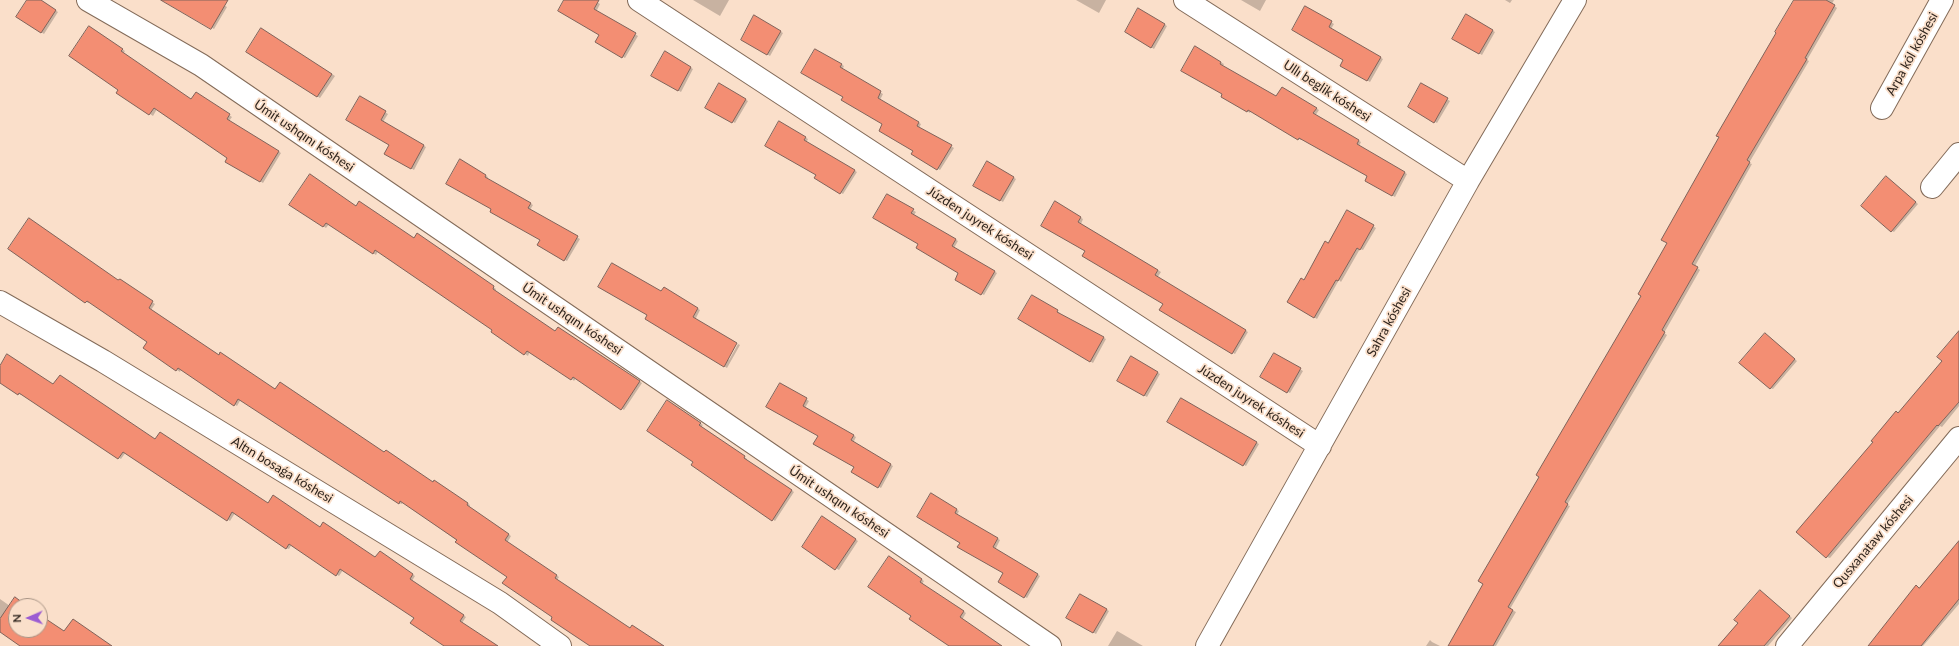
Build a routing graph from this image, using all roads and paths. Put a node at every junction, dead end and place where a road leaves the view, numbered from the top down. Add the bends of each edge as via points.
1 (88, 0) edge
2 (640, 0) edge
3 (1185, 0) edge
4 (1575, 0) edge
5 (1942, 0) edge
6 (1882, 108) dead end
7 (1959, 154) edge
8 (1468, 181) junction
9 (1932, 187) dead end
10 (0, 302) edge
11 (1959, 438) edge
12 (1320, 446) junction
13 (560, 646) edge
14 (1050, 646) edge
15 (1207, 646) edge
16 (1787, 646) edge

1 - 14 street, Úmit ushqını kóshesi via 201,66
2 - 12 street, Júzden juyrek kóshesi
3 - 8 street, Ullı beglik kóshesi
4 - 8 street, Sahra kóshesi
5 - 6 street, Arpa kól kóshesi
7 - 9 street
8 - 12 street, Sahra kóshesi
10 - 13 street, Altın bosaǵa kóshesi via 103,361 486,595
11 - 16 street, Qusxanataw kóshesi
12 - 15 street, Sahra kóshesi

